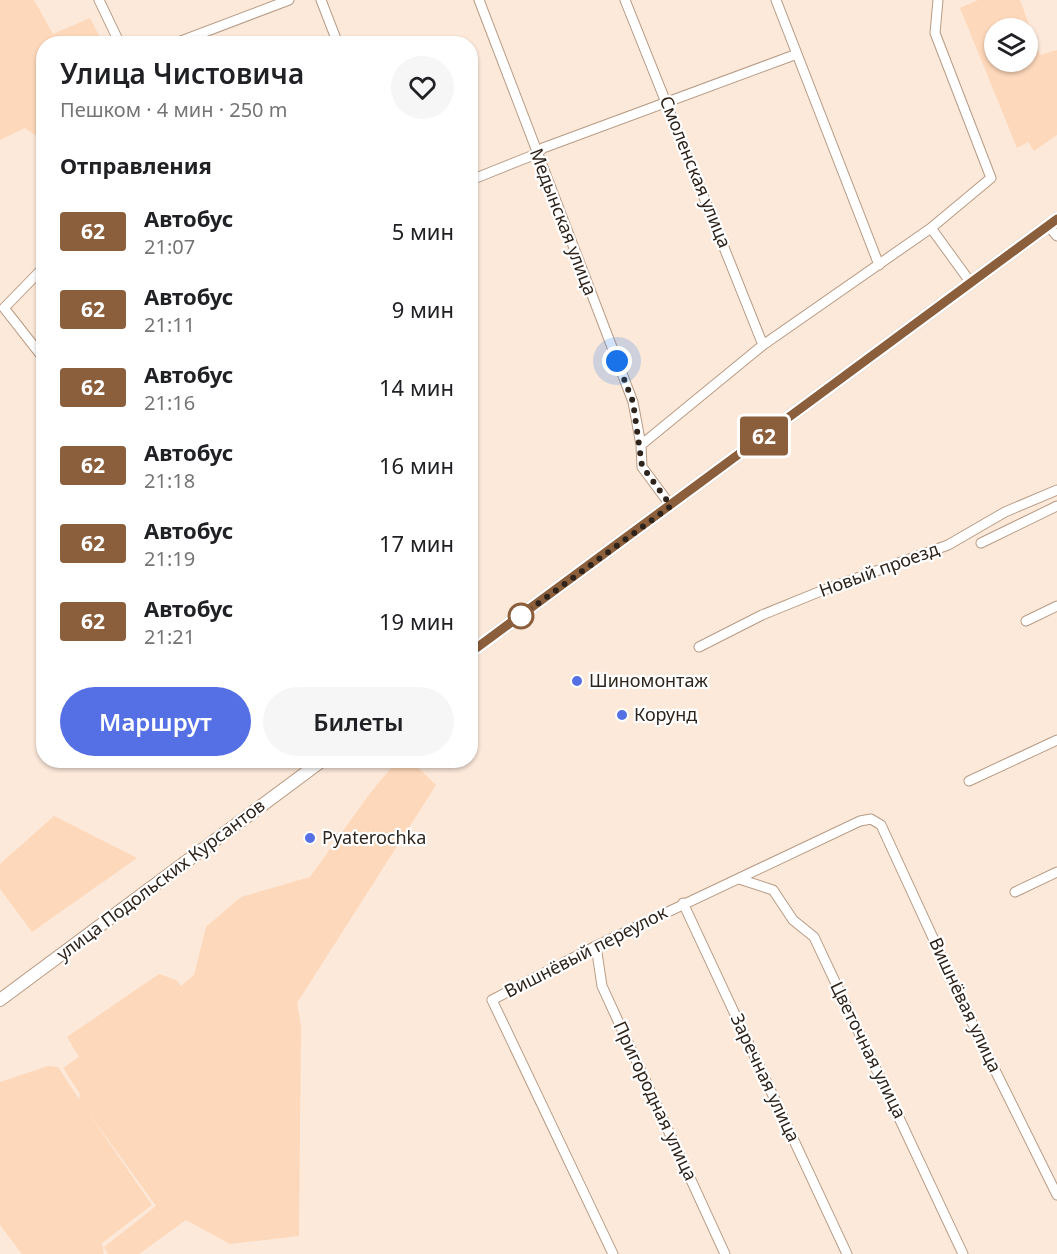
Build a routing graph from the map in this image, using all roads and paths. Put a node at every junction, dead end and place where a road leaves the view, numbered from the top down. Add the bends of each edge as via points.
1 (99, 0) edge
2 (289, 0) edge
3 (321, 0) edge
4 (479, 0) edge
5 (625, 0) edge
6 (776, 0) edge
7 (938, 0) edge
8 (116, 36) edge
9 (194, 36) edge
10 (335, 36) edge
11 (797, 54) junction
12 (667, 101) junction
13 (536, 154) junction
14 (478, 177) edge
15 (1053, 223) edge
16 (931, 228) junction
17 (1057, 236) edge
18 (879, 265) junction
19 (36, 275) edge
20 (971, 283) junction
21 (763, 345) junction
22 (36, 348) edge
23 (641, 445) junction
24 (1057, 490) edge
25 (671, 506) junction
26 (1057, 506) edge
27 (981, 543) dead end
28 (1057, 606) edge
29 (1026, 621) dead end
30 (478, 647) edge
31 (699, 647) dead end
32 (1057, 740) edge
33 (312, 768) edge
34 (969, 781) dead end
35 (871, 819) joint
36 (1057, 872) edge
37 (739, 879) junction
38 (1015, 892) dead end
39 (683, 903) junction
40 (596, 946) junction
41 (0, 1000) edge
42 (1057, 1196) edge
43 (613, 1254) edge
44 (725, 1254) edge
45 (847, 1254) edge
46 (963, 1254) edge

1 - 8 street
2 - 9 street
3 - 10 street
4 - 13 street, Медынская улица
5 - 12 street, Смоленская улица
6 - 11 street
7 - 16 street via 935,33 991,178
11 - 12 street
11 - 18 street
12 - 13 street
12 - 21 street, Смоленская улица
13 - 14 street
13 - 23 street, Медынская улица via 633,402
15 - 17 street
15 - 20 main road
16 - 18 street
16 - 20 street
18 - 21 street
19 - 22 street via 4,308
20 - 25 main road
21 - 23 street
23 - 25 street, Медынская улица via 642,466
24 - 31 street, Новый проезд via 1005,512 948,545 762,615
25 - 30 main road
26 - 27 street
28 - 29 street
32 - 34 street
33 - 41 main road, улица Подольских Курсантов
35 - 37 street, Вишнёвый переулок
35 - 42 street, Вишнёвая улица via 881,825
36 - 38 street
37 - 39 street, Вишнёвый переулок
37 - 46 street, Цветочная улица via 773,890 793,920 814,937
39 - 40 street, Вишнёвый переулок
39 - 45 street, Заречная улица
40 - 43 street, Вишнёвый переулок via 492,1000
40 - 44 street, Пригородная улица via 602,986

